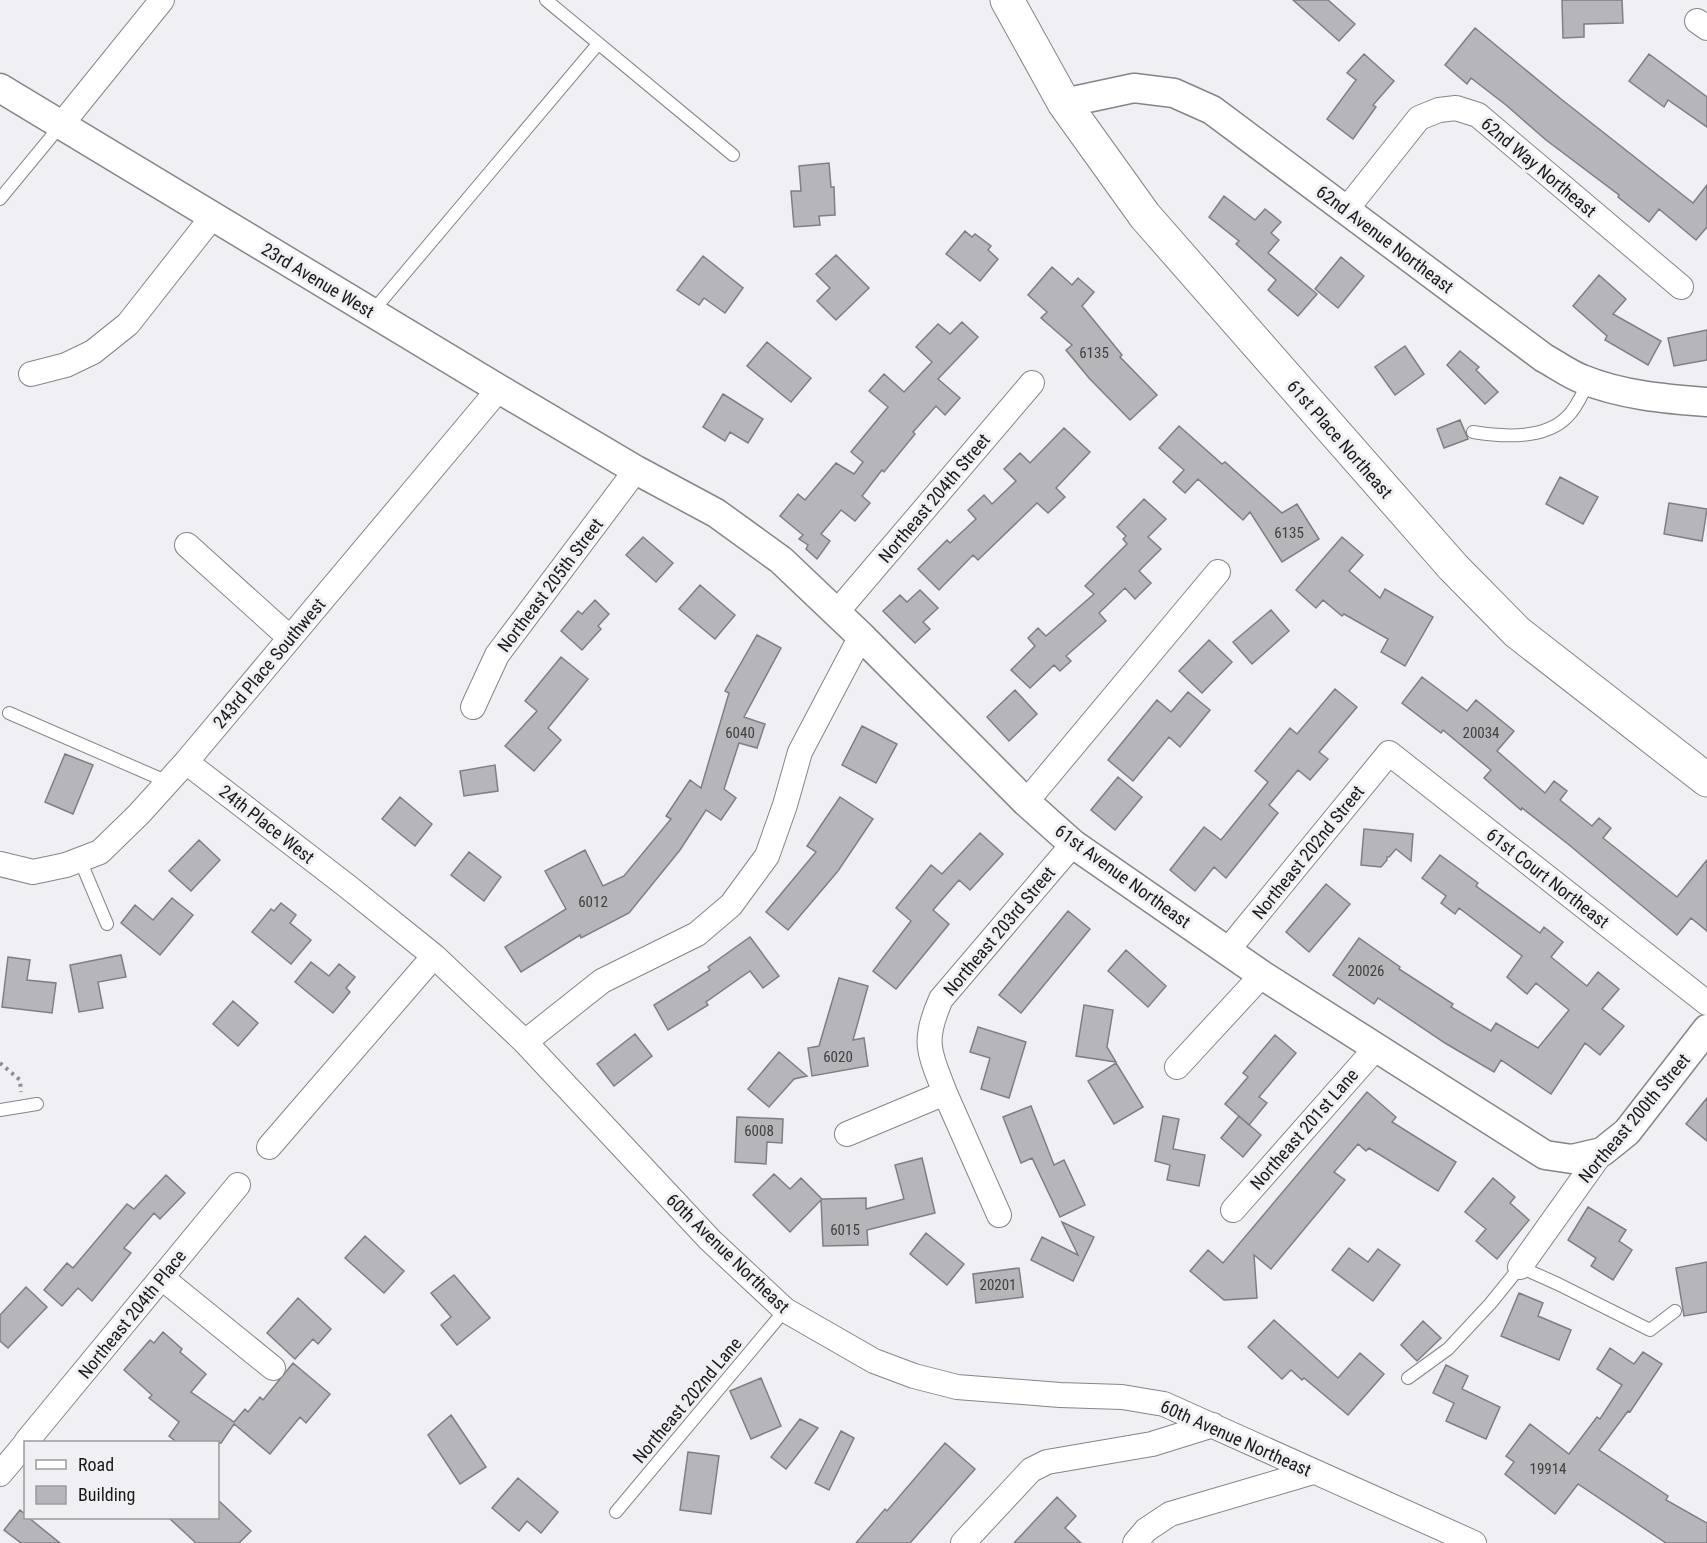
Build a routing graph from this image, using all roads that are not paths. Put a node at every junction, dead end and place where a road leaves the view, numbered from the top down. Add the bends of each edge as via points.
1 (162, 0) edge
2 (546, 0) edge
3 (1007, 0) edge
4 (598, 44) junction
5 (0, 88) edge
6 (1064, 102) junction
7 (61, 125) junction
8 (733, 155) dead end
9 (0, 199) edge
10 (1346, 210) junction
11 (213, 216) junction
12 (1681, 287) dead end
13 (372, 312) junction
14 (31, 374) dead end
15 (1589, 381) junction
16 (1032, 382) dead end
17 (499, 389) junction
18 (1707, 402) edge
19 (1473, 432) dead end
20 (636, 470) junction
21 (187, 545) dead end
22 (1218, 572) dead end
23 (836, 613) junction
24 (861, 636) junction
25 (290, 639) junction
26 (473, 707) dead end
27 (9, 713) dead end
28 (1389, 753) joint
29 (186, 762) junction
30 (1707, 780) edge
31 (168, 782) junction
32 (1026, 802) junction
33 (1073, 844) junction
34 (80, 860) junction
35 (0, 864) edge
36 (347, 886) joint
37 (107, 924) dead end
38 (1227, 951) junction
39 (434, 956) junction
40 (1262, 975) junction
41 (1707, 1003) edge
42 (1707, 1029) edge
43 (525, 1042) junction
44 (1376, 1048) junction
45 (1177, 1067) dead end
46 (945, 1093) junction
47 (38, 1104) dead end
48 (0, 1110) edge
49 (848, 1134) dead end
50 (269, 1147) dead end
51 (1602, 1152) junction
52 (238, 1185) dead end
53 (1233, 1210) dead end
54 (999, 1215) dead end
55 (1520, 1267) junction
56 (162, 1278) junction
57 (785, 1310) junction
58 (1675, 1311) dead end
59 (273, 1368) dead end
60 (1408, 1378) dead end
61 (1213, 1425) junction
62 (28, 1441) edge
63 (24, 1445) edge
64 (1313, 1472) junction
65 (0, 1474) edge
66 (616, 1512) dead end
67 (963, 1543) edge
68 (1135, 1543) edge
69 (1474, 1543) edge

1 - 7 street
2 - 4 lane
3 - 6 main road, 61st Place Northeast
4 - 8 lane
4 - 13 lane
5 - 7 street, 23rd Avenue West
6 - 10 street, 62nd Avenue Northeast via 1134,88 1174,93 1212,110
6 - 30 main road, 61st Place Northeast via 1145,216 1453,567 1517,632
7 - 9 lane
7 - 11 street, 23rd Avenue West
10 - 12 street, 62nd Way Northeast via 1419,118 1456,108 1478,115
10 - 15 street, 62nd Avenue Northeast via 1544,358
11 - 13 street, 23rd Avenue West
11 - 14 street via 128,324 93,352 66,365
13 - 17 street, 23rd Avenue West
15 - 18 street, 62nd Avenue Northeast via 1628,393
15 - 19 lane via 1569,415 1555,427 1498,436
16 - 23 street, Northeast 204th Street
17 - 20 street, 23rd Avenue West
17 - 25 street, 243rd Place Southwest
20 - 23 street, 61st Avenue Northeast via 716,513 747,535 781,560
20 - 26 street, Northeast 205th Street via 497,655
21 - 25 street
22 - 32 street
23 - 24 street, 61st Avenue Northeast
24 - 32 street, 61st Avenue Northeast
24 - 43 street via 800,752 767,856 731,906 697,934 602,981
25 - 29 street, 243rd Place Southwest
27 - 31 lane
28 - 38 street, Northeast 202nd Street
28 - 41 street, 61st Court Northeast
29 - 31 street, 243rd Place Southwest
29 - 36 street, 24th Place West
31 - 34 street, 243rd Place Southwest via 100,852
32 - 33 street, 61st Avenue Northeast
33 - 38 street, 61st Avenue Northeast
33 - 46 street, Northeast 203rd Street via 941,999 930,1023 929,1051
34 - 35 street, 243rd Place Southwest via 33,872
34 - 37 lane
36 - 39 street, 60th Avenue Northeast
38 - 40 street, 61st Avenue Northeast
39 - 43 street, 60th Avenue Northeast
39 - 50 street
40 - 44 street, 61st Avenue Northeast
40 - 45 street
42 - 51 street, Northeast 200th Street via 1627,1132
43 - 57 street, 60th Avenue Northeast via 710,1240
44 - 51 street, 61st Avenue Northeast via 1545,1155 1572,1159
44 - 53 street, Northeast 201st Lane
46 - 49 street
46 - 54 street, Northeast 203rd Street
47 - 48 lane
51 - 55 street, Northeast 200th Street
52 - 56 street, Northeast 204th Place
55 - 58 lane via 1650,1330
55 - 60 lane via 1448,1349
56 - 59 street
56 - 62 street, Northeast 204th Place
57 - 61 street, 60th Avenue Northeast via 874,1361 914,1376 957,1387 1122,1396 1164,1404
57 - 66 lane, Northeast 202nd Lane
61 - 64 street, 60th Avenue Northeast
61 - 67 street via 1152,1444 1047,1462 1031,1470
63 - 65 street, Northeast 204th Place
64 - 68 street via 1170,1514
64 - 69 street, 60th Avenue Northeast

